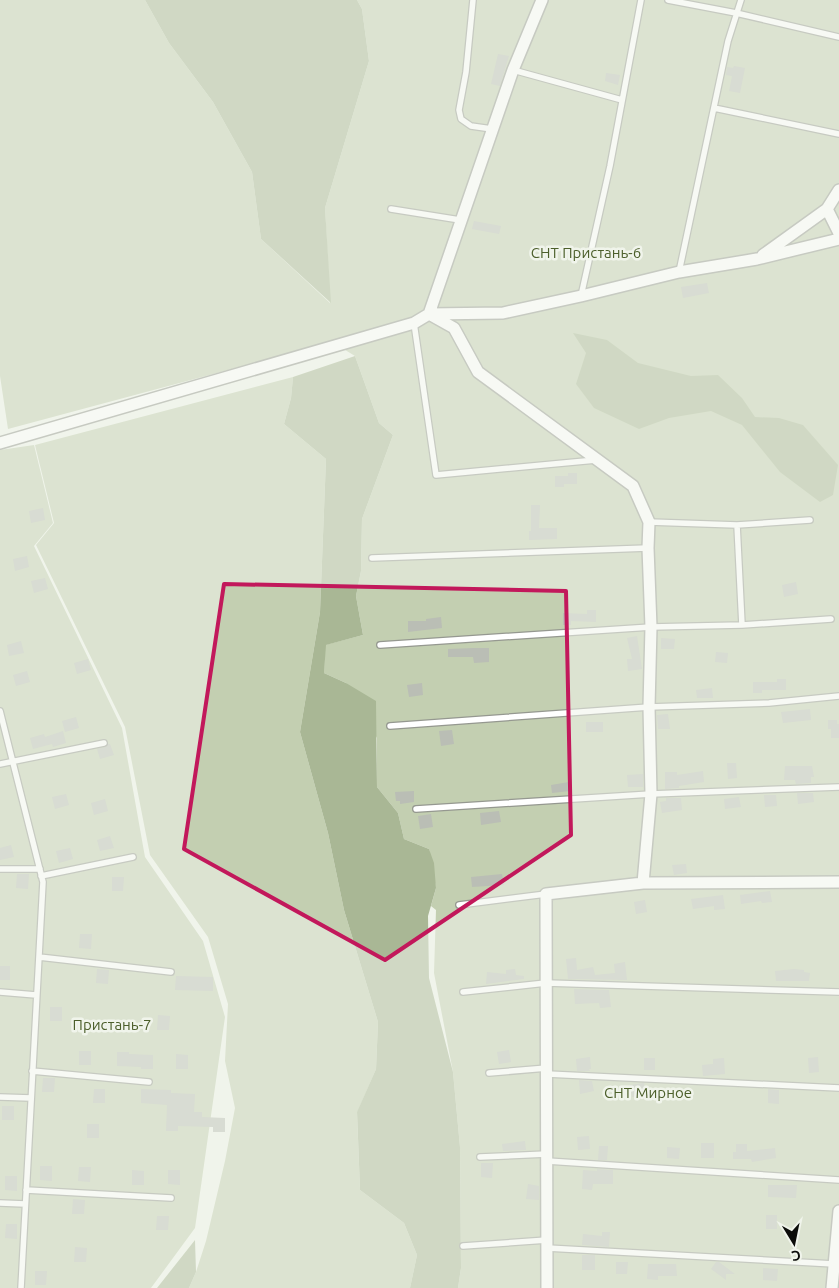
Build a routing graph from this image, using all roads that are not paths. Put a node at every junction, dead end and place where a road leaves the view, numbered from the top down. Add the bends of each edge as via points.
1 (473, 0) edge
2 (542, 0) edge
3 (641, 0) edge
4 (668, 0) edge
5 (741, 0) edge
6 (736, 13) junction
7 (839, 37) edge
8 (512, 70) junction
9 (622, 100) junction
10 (714, 108) junction
11 (492, 129) junction
12 (839, 134) edge
13 (839, 190) edge
14 (391, 209) dead end
15 (827, 209) junction
16 (460, 220) junction
17 (839, 233) edge
18 (839, 240) edge
19 (757, 259) junction
20 (679, 272) junction
21 (582, 296) junction
22 (429, 314) junction
23 (414, 323) junction
24 (0, 443) edge
25 (598, 460) junction
26 (810, 520) dead end
27 (649, 522) junction
28 (737, 525) junction
29 (648, 548) junction
30 (372, 558) dead end
31 (832, 619) dead end
32 (742, 625) junction
33 (651, 627) junction
34 (380, 645) dead end
35 (839, 696) edge
36 (650, 707) junction
37 (0, 711) edge
38 (390, 726) dead end
39 (104, 743) dead end
40 (13, 762) junction
41 (0, 764) edge
42 (839, 787) edge
43 (651, 794) junction
44 (416, 809) dead end
45 (133, 857) dead end
46 (0, 869) edge
47 (40, 869) junction
48 (41, 876) junction
49 (839, 882) edge
50 (643, 884) junction
51 (546, 894) junction
52 (459, 905) dead end
53 (39, 957) junction
54 (171, 972) dead end
55 (546, 983) junction
56 (0, 992) edge
57 (462, 992) dead end
58 (839, 992) edge
59 (36, 995) junction
60 (32, 1071) junction
61 (547, 1071) junction
62 (489, 1073) dead end
63 (149, 1082) dead end
64 (839, 1088) edge
65 (0, 1097) edge
66 (31, 1098) junction
67 (480, 1157) dead end
68 (547, 1157) junction
69 (839, 1180) edge
70 (26, 1190) junction
71 (171, 1198) dead end
72 (0, 1203) edge
73 (25, 1204) junction
74 (839, 1211) edge
75 (547, 1244) junction
76 (464, 1246) dead end
77 (834, 1264) junction
78 (21, 1288) edge
79 (547, 1288) edge
80 (832, 1288) edge

1 - 11 lane via 459,110 461,119 471,126
2 - 8 street
3 - 9 lane
4 - 6 lane
5 - 6 lane
6 - 7 lane
6 - 10 lane
8 - 9 lane
8 - 11 street
9 - 21 lane
10 - 12 lane
10 - 20 lane
11 - 16 street
13 - 15 street
14 - 16 lane
15 - 17 street
15 - 19 street
16 - 22 street
18 - 19 street
19 - 20 street
20 - 21 street
21 - 22 street via 502,313
22 - 23 street
22 - 25 street via 454,328 478,372
23 - 24 street
23 - 25 lane via 436,475
25 - 27 street via 633,486
26 - 28 lane
27 - 28 lane
27 - 29 street
28 - 32 lane
29 - 30 lane
29 - 33 street
31 - 32 lane
32 - 33 lane
33 - 34 lane
33 - 36 street
35 - 36 lane via 769,703
36 - 38 lane
36 - 43 street
37 - 40 lane
39 - 40 lane
40 - 41 lane
40 - 47 lane
42 - 43 lane
43 - 44 lane
43 - 50 street
45 - 48 lane
46 - 47 lane
47 - 48 lane
48 - 53 lane
49 - 50 street
50 - 51 street
51 - 52 lane
51 - 55 street
53 - 54 lane
53 - 59 lane
55 - 57 lane
55 - 58 lane
55 - 61 street
56 - 59 lane
59 - 60 lane
60 - 63 lane
60 - 66 lane
61 - 62 lane
61 - 64 lane
61 - 68 street
65 - 66 lane
66 - 70 lane
67 - 68 lane
68 - 69 lane
68 - 75 street
70 - 71 lane
70 - 73 lane
72 - 73 lane
73 - 78 lane
74 - 77 street
75 - 76 lane
75 - 77 lane
75 - 79 street
77 - 80 street

